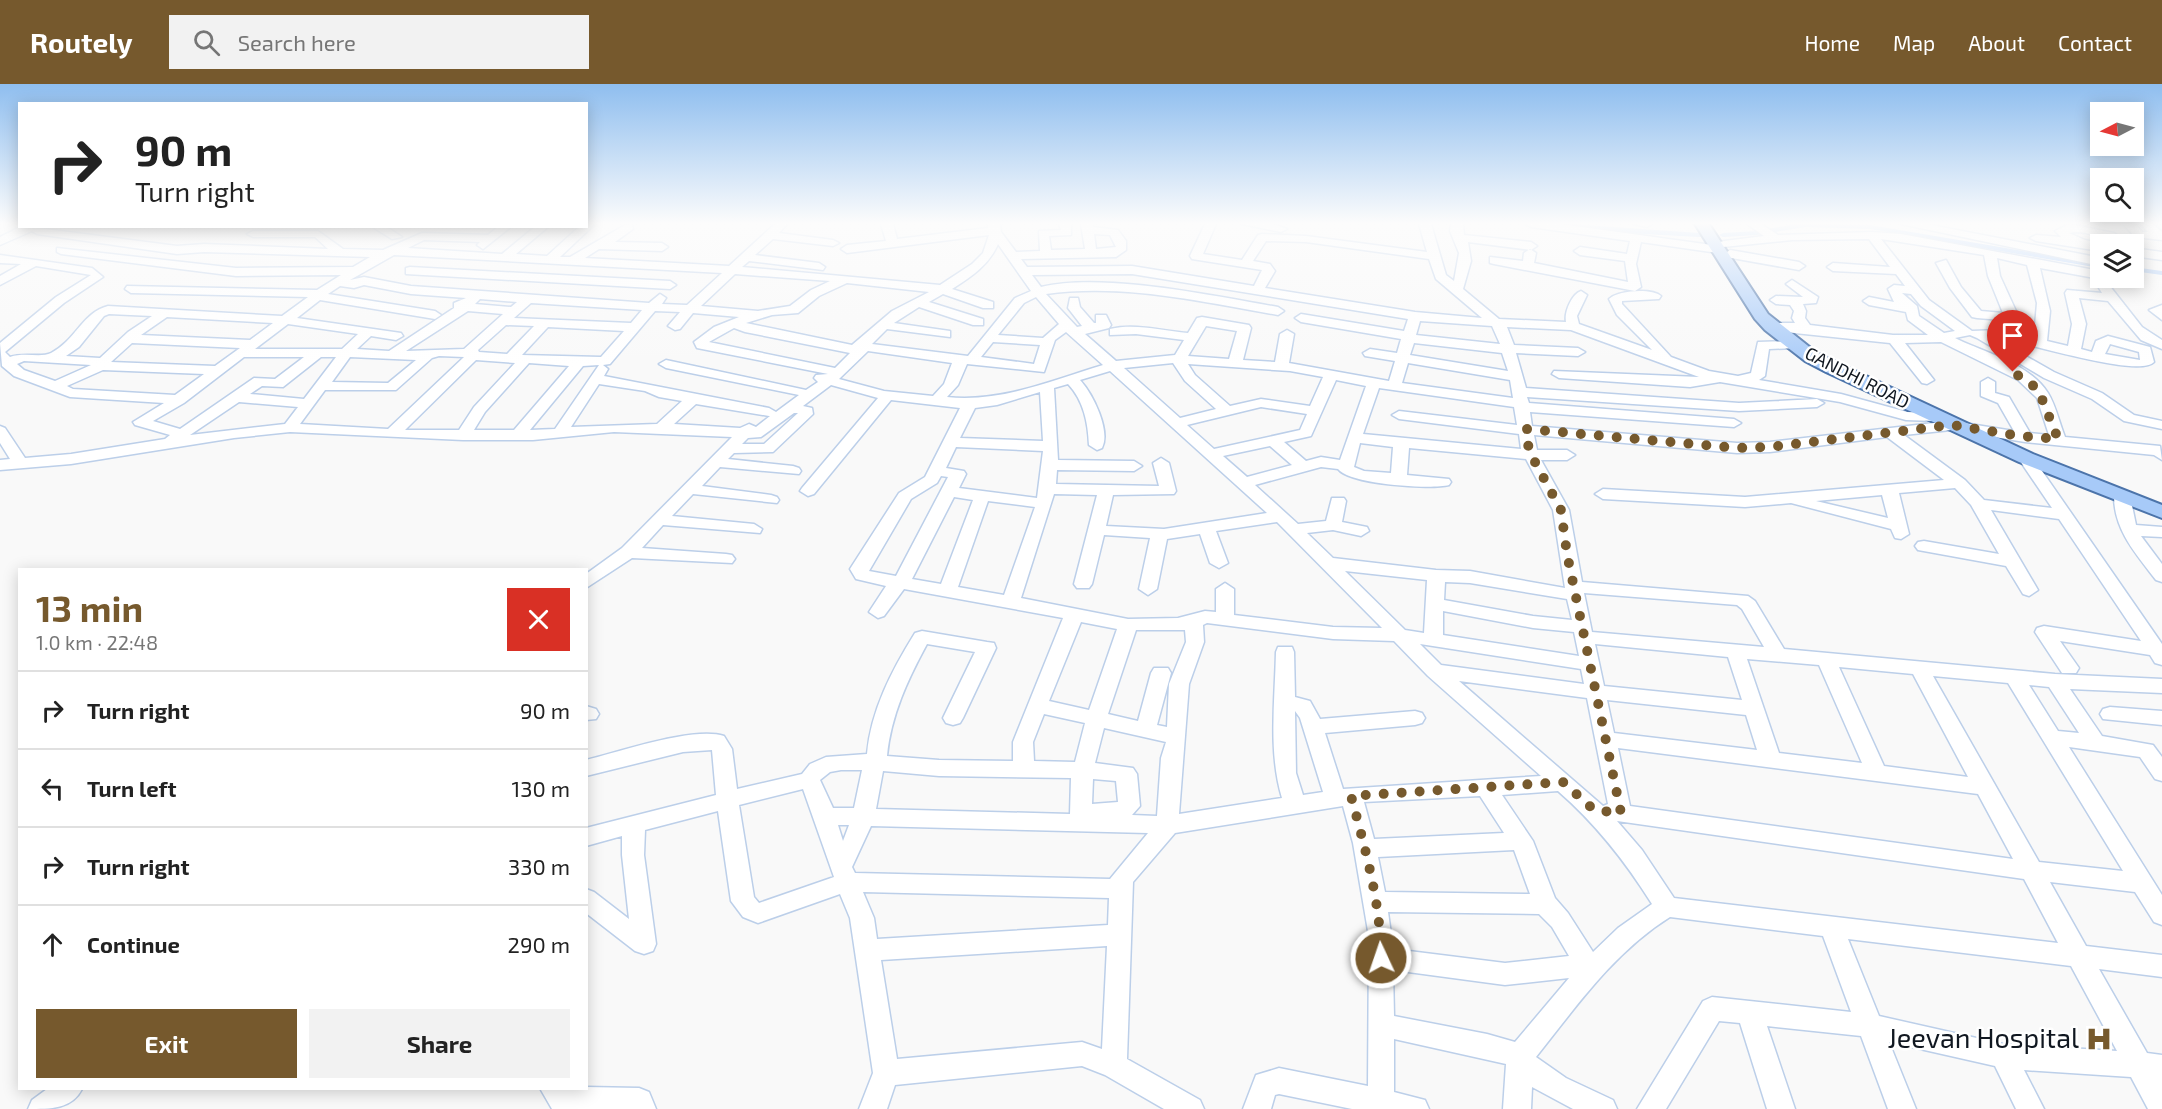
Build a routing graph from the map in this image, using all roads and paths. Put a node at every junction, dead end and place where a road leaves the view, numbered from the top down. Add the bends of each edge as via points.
1 (1902, 271) edge
2 (16, 272) edge
3 (80, 272) edge
4 (155, 272) edge
5 (234, 272) edge
6 (299, 272) joint
7 (308, 272) edge
8 (354, 272) edge
9 (409, 272) edge
10 (428, 272) edge
11 (479, 272) edge
12 (555, 272) edge
13 (681, 272) edge
14 (728, 272) edge
15 (753, 272) edge
16 (971, 272) edge
17 (1024, 272) edge
18 (1144, 272) edge
19 (1267, 272) edge
20 (1439, 272) edge
21 (1473, 272) edge
22 (1559, 272) edge
23 (1575, 272) edge
24 (1634, 272) edge
25 (1733, 272) edge
26 (1947, 272) edge
27 (1993, 272) edge
28 (2035, 272) edge
29 (476, 274) junction
30 (1574, 275) junction
31 (547, 278) junction
32 (845, 279) junction
33 (0, 281) edge
34 (337, 282) junction
35 (1792, 284) dead end
36 (670, 285) junction
37 (389, 286) junction
38 (2105, 288) edge
39 (131, 289) junction
40 (940, 289) junction
41 (1258, 289) junction
42 (1037, 291) junction
43 (1456, 291) junction
44 (1915, 291) junction
45 (707, 292) junction
46 (1644, 293) junction
47 (318, 295) junction
48 (1581, 295) dead end
49 (2088, 295) junction
50 (525, 298) junction
51 (2112, 298) junction
52 (1776, 300) dead end
53 (457, 301) junction
54 (1074, 301) dead end
55 (1795, 301) junction
56 (1869, 301) dead end
57 (917, 302) junction
58 (581, 303) junction
59 (988, 305) dead end
60 (652, 307) junction
61 (1252, 307) junction
62 (690, 309) junction
63 (1912, 309) junction
64 (2162, 309) edge
65 (103, 310) junction
66 (762, 310) junction
67 (514, 311) junction
68 (1278, 311) dead end
69 (2122, 312) junction
70 (165, 313) junction
71 (435, 315) dead end
72 (1415, 316) junction
73 (2162, 316) edge
74 (1101, 318) dead end
75 (1301, 318) dead end
76 (284, 320) junction
77 (795, 320) dead end
78 (502, 321) junction
79 (978, 322) dead end
80 (1498, 323) junction
81 (544, 324) junction
82 (737, 324) junction
83 (562, 325) junction
84 (675, 326) dead end
85 (884, 326) junction
86 (1573, 326) junction
87 (634, 327) junction
88 (1771, 327) junction
89 (1806, 327) junction
90 (1244, 328) junction
91 (1077, 329) junction
92 (368, 331) junction
93 (1115, 332) dead end
94 (1971, 333) junction
95 (945, 334) dead end
96 (1287, 334) dead end
97 (396, 336) dead end
98 (1191, 337) junction
99 (1409, 337) junction
100 (1946, 337) junction
101 (990, 338) junction
102 (130, 339) junction
103 (2155, 339) edge
104 (1895, 340) junction
105 (1048, 342) junction
106 (251, 344) junction
107 (2039, 344) junction
108 (1793, 345) junction
109 (2162, 345) edge
110 (861, 347) junction
111 (1507, 349) junction
112 (3, 351) edge
113 (1578, 352) dead end
114 (2074, 352) junction
115 (239, 353) junction
116 (318, 353) junction
117 (346, 353) junction
118 (1370, 353) dead end
119 (472, 354) junction
120 (391, 355) junction
121 (425, 356) junction
122 (2097, 357) dead end
123 (52, 358) junction
124 (516, 359) junction
125 (1402, 359) junction
126 (605, 360) junction
127 (967, 360) junction
128 (1179, 360) junction
129 (1666, 360) junction
130 (579, 362) junction
131 (1235, 363) junction
132 (101, 364) junction
133 (666, 364) dead end
134 (1113, 366) junction
135 (1281, 367) junction
136 (1039, 369) junction
137 (216, 370) junction
138 (1559, 374) dead end
139 (1331, 375) junction
140 (826, 376) junction
141 (1719, 378) junction
142 (1071, 379) junction
143 (596, 380) junction
144 (1927, 380) dead end
145 (1741, 382) junction
146 (1988, 382) dead end
147 (1374, 383) junction
148 (55, 386) junction
149 (323, 386) junction
150 (1394, 386) junction
151 (1038, 389) junction
152 (800, 391) junction
153 (1519, 395) junction
154 (887, 396) junction
155 (1818, 396) junction
156 (236, 397) junction
157 (693, 399) junction
158 (179, 400) junction
159 (1608, 400) junction
160 (936, 401) junction
161 (202, 402) dead end
162 (977, 403) junction
163 (309, 404) junction
164 (222, 406) junction
165 (789, 407) junction
166 (769, 411) junction
167 (1227, 411) junction
168 (1316, 411) junction
169 (1399, 415) dead end
170 (1616, 415) junction
171 (2161, 420) edge
172 (1177, 423) junction
173 (1734, 423) dead end
174 (1948, 423) junction
175 (290, 428) junction
176 (661, 428) junction
177 (1526, 429) junction
178 (0, 431) edge
179 (560, 433) junction
180 (750, 433) junction
181 (1891, 433) junction
182 (392, 434) junction
183 (463, 435) junction
184 (518, 435) junction
185 (1355, 436) junction
186 (2025, 437) junction
187 (1624, 438) junction
188 (176, 439) junction
189 (1270, 439) junction
190 (2058, 439) junction
191 (951, 442) junction
192 (1097, 445) dead end
193 (1049, 446) junction
194 (1401, 446) dead end
195 (730, 448) junction
196 (2161, 452) edge
197 (1211, 454) junction
198 (1531, 455) junction
199 (1567, 455) dead end
200 (2026, 458) junction
201 (716, 462) junction
202 (20, 463) junction
203 (1161, 463) dead end
204 (0, 465) edge
205 (1050, 465) junction
206 (1346, 465) junction
207 (1134, 466) dead end
208 (1303, 467) junction
209 (793, 471) dead end
210 (937, 471) junction
211 (1399, 479) junction
212 (1443, 482) dead end
213 (1244, 483) junction
214 (1959, 483) junction
215 (690, 489) junction
216 (1890, 489) junction
217 (1106, 490) junction
218 (808, 491) dead end
219 (949, 492) junction
220 (1603, 494) dead end
221 (982, 496) junction
222 (1044, 496) junction
223 (2122, 496) junction
224 (1785, 498) junction
225 (771, 500) dead end
226 (1338, 501) dead end
227 (1979, 504) junction
228 (2162, 512) edge
229 (2065, 515) junction
230 (660, 520) junction
231 (1287, 523) junction
232 (1333, 525) junction
233 (1206, 528) junction
234 (754, 529) dead end
235 (1097, 530) junction
236 (2129, 530) junction
237 (1361, 531) dead end
238 (2162, 532) edge
239 (1160, 534) junction
240 (1924, 546) dead end
241 (628, 552) junction
242 (726, 559) dead end
243 (2012, 562) junction
244 (1219, 563) dead end
245 (1328, 563) junction
246 (1436, 576) junction
247 (2162, 576) edge
248 (588, 582) edge
249 (901, 583) junction
250 (1083, 584) dead end
251 (1148, 589) dead end
252 (1225, 589) dead end
253 (2029, 590) dead end
254 (1575, 591) junction
255 (947, 592) junction
256 (1011, 602) junction
257 (1436, 604) junction
258 (878, 612) dead end
259 (1074, 615) junction
260 (1225, 619) junction
261 (1194, 624) junction
262 (1128, 625) junction
263 (1583, 632) junction
264 (1399, 635) junction
265 (1433, 639) junction
266 (1735, 650) junction
267 (2159, 651) edge
268 (1285, 652) dead end
269 (1777, 654) junction
270 (1825, 658) junction
271 (1590, 664) junction
272 (1919, 668) junction
273 (1435, 671) junction
274 (1161, 673) dead end
275 (2062, 674) junction
276 (2014, 677) junction
277 (2162, 686) edge
278 (1596, 692) junction
279 (1284, 702) junction
280 (1036, 705) junction
281 (1755, 709) junction
282 (2110, 714) dead end
283 (953, 718) dead end
284 (1415, 718) dead end
285 (2162, 718) edge
286 (1096, 720) junction
287 (1315, 727) junction
288 (1145, 731) junction
289 (1176, 737) junction
290 (2053, 738) junction
291 (1606, 739) junction
292 (2096, 743) junction
293 (2154, 751) edge
294 (1771, 760) junction
295 (875, 764) junction
296 (588, 768) edge
297 (1024, 769) junction
298 (1083, 769) junction
299 (1877, 773) junction
300 (2162, 773) edge
301 (809, 780) junction
302 (1563, 782) junction
303 (1986, 787) junction
304 (1486, 788) junction
305 (1343, 797) junction
306 (727, 800) junction
307 (1295, 805) junction
308 (1594, 810) junction
309 (1621, 813) junction
310 (825, 816) junction
311 (1081, 816) junction
312 (864, 818) junction
313 (634, 824) junction
314 (1168, 825) junction
315 (588, 836) edge
316 (1522, 841) junction
317 (1365, 849) junction
318 (2032, 871) junction
319 (844, 874) junction
320 (2142, 883) junction
321 (1122, 889) junction
322 (588, 901) edge
323 (1375, 902) junction
324 (1545, 904) junction
325 (1666, 908) junction
326 (2162, 915) edge
327 (1831, 926) junction
328 (1120, 935) junction
329 (867, 950) junction
330 (2079, 954) junction
331 (1381, 958) junction
332 (2162, 966) edge
333 (1590, 968) junction
334 (1749, 1012) junction
335 (1381, 1025) junction
336 (1868, 1025) junction
337 (1520, 1056) junction
338 (2003, 1056) junction
339 (1114, 1066) junction
340 (2151, 1066) edge
341 (886, 1073) junction
342 (68, 1090) edge
343 (554, 1090) edge
344 (1175, 1105) edge
345 (1381, 1106) edge
346 (2162, 1107) edge
347 (42, 1109) edge
348 (642, 1109) edge
349 (873, 1109) edge
350 (1257, 1109) edge
351 (1415, 1109) edge
352 (1516, 1109) edge
353 (1604, 1109) edge
354 (1651, 1109) edge
355 (1781, 1109) edge
356 (1902, 1109) edge
357 (2030, 1109) edge

1 - 44 street
2 - 33 street
3 - 112 street via 95,275 60,300
4 - 39 street
5 - 6 street
6 - 7 street
8 - 34 street
9 - 37 street
10 - 29 street
11 - 29 street
12 - 31 street
13 - 36 street
14 - 45 street
15 - 32 street
16 - 40 street
17 - 42 street
18 - 41 street
19 - 41 street
20 - 43 street
21 - 43 street
22 - 30 street
23 - 30 street
24 - 46 street
25 - 88 main road, GANDHI ROAD
26 - 27 street via 1977,314 2009,318 2010,311
28 - 107 street via 2044,304
29 - 31 street
29 - 53 street
30 - 46 street
31 - 36 street
31 - 50 street
32 - 40 street
32 - 66 street via 814,293 793,310
34 - 37 street via 364,281
34 - 47 street
35 - 55 street via 1812,297
36 - 60 street
37 - 53 street
38 - 51 street
39 - 47 street
39 - 65 street
40 - 57 street
40 - 59 street
41 - 72 street
42 - 61 street via 1124,289
42 - 91 street
42 - 101 street via 1015,303
43 - 80 street
44 - 63 street via 1894,289 1897,298
44 - 94 street via 1925,303
45 - 62 street
45 - 66 street
46 - 129 street via 1620,297 1615,299 1616,304 1638,331 1658,346
47 - 71 street
47 - 76 street
48 - 86 street via 1570,316
49 - 51 street
49 - 69 street via 2100,309
49 - 114 street via 2072,293 2079,324
50 - 53 street via 478,294
50 - 58 street
50 - 67 street
51 - 69 street
52 - 55 street
53 - 67 street
53 - 120 street
54 - 91 street
55 - 89 street via 1800,311 1798,318
56 - 63 street
57 - 79 street
57 - 85 street
58 - 60 street
58 - 83 street
60 - 62 street
60 - 87 street
61 - 68 street
61 - 90 street
62 - 66 street
62 - 84 street
63 - 100 street via 1916,320
64 - 73 street via 2155,310
65 - 70 street
65 - 123 street via 74,344
66 - 77 street
66 - 82 street
67 - 78 street
69 - 103 street
70 - 76 street
70 - 102 street
72 - 80 street
72 - 99 street
74 - 91 street via 1104,325
75 - 99 street
76 - 92 street
76 - 106 street
78 - 81 street
78 - 119 street via 471,349
80 - 86 street
80 - 111 street
81 - 83 street
81 - 124 street
82 - 110 street
82 - 140 street via 717,331 702,345
83 - 87 street
85 - 95 street
85 - 110 street
86 - 129 street
87 - 126 street
88 - 89 street
88 - 108 main road, GANDHI ROAD
89 - 104 street
90 - 98 street via 1202,321
90 - 131 street
91 - 105 street via 1058,330
91 - 134 street
92 - 97 street
92 - 117 street
93 - 98 street via 1141,330
94 - 100 street
94 - 107 street
94 - 171 street via 2097,396 2129,418
96 - 135 street
98 - 128 street
99 - 111 street
99 - 125 street
100 - 104 street via 1914,342
100 - 190 street via 2038,389
101 - 105 street
101 - 127 street
102 - 106 street
102 - 132 street
103 - 109 street via 2151,343
104 - 144 street
105 - 136 street
106 - 115 street
107 - 114 street
108 - 145 street via 1763,345 1758,376
108 - 174 main road, GANDHI ROAD via 1832,368
110 - 127 street
110 - 140 street
111 - 113 street
111 - 153 street
112 - 123 street via 23,357
112 - 148 street via 19,372
114 - 122 street
115 - 116 street
115 - 137 street
116 - 117 street
116 - 156 street via 278,384 259,381
117 - 120 street
117 - 149 street
118 - 125 street
119 - 121 street via 438,352
119 - 124 street
119 - 182 street
120 - 121 street
121 - 149 street via 392,387
123 - 132 street
124 - 130 street
124 - 183 street via 523,362
125 - 150 street
125 - 153 street
126 - 130 street
126 - 143 street
127 - 136 street
127 - 160 street via 958,364 951,385
128 - 131 street
128 - 134 street
128 - 167 street via 1190,378
129 - 141 street
130 - 184 street
131 - 135 street
132 - 137 street
132 - 148 street
133 - 152 street
134 - 142 street
134 - 172 street
135 - 139 street
136 - 151 street
137 - 158 street
138 - 141 street via 1690,383
139 - 147 street
139 - 168 street
140 - 152 street
140 - 154 street
140 - 165 street
141 - 145 street
142 - 151 street
142 - 192 street via 1088,400 1096,421
143 - 157 street via 648,387
143 - 179 street
145 - 155 street
146 - 186 street via 1988,396 2004,400
147 - 150 street
147 - 185 street
148 - 158 street via 70,393
149 - 163 street
150 - 153 street
151 - 162 street
151 - 193 street
152 - 166 street
153 - 159 street
153 - 170 street
153 - 177 street
154 - 160 street
154 - 218 street
155 - 159 street via 1819,402 1738,407
155 - 174 street
156 - 163 street
156 - 164 street
157 - 166 street
157 - 176 street
158 - 188 street via 140,422
159 - 170 street
160 - 162 street
161 - 164 street
162 - 191 street
163 - 175 street
164 - 188 street
165 - 180 street
165 - 195 street via 807,411 768,449
166 - 180 street
167 - 168 street via 1261,403
167 - 172 street
168 - 189 street via 1306,434
169 - 177 street
170 - 173 street
170 - 187 street
172 - 197 street
174 - 181 street
174 - 186 street
174 - 200 main road, GANDHI ROAD
175 - 182 street
175 - 188 street
176 - 179 street
176 - 180 street
177 - 187 street
177 - 198 street
178 - 202 street
179 - 184 street
180 - 195 street
181 - 187 street via 1737,448
181 - 214 street
182 - 183 street
183 - 184 street
185 - 198 street
185 - 206 street
186 - 190 street
188 - 202 street via 71,459
189 - 197 street
189 - 208 street
190 - 196 street
191 - 193 street
191 - 210 street
193 - 205 street
194 - 211 street
195 - 201 street
197 - 213 street
198 - 199 street
198 - 254 street via 1561,510
200 - 223 main road, GANDHI ROAD
200 - 229 street
201 - 209 street
201 - 215 street
202 - 204 street
203 - 217 street via 1167,491
205 - 207 street
205 - 222 street
206 - 208 street via 1321,462
206 - 211 street via 1353,474
208 - 213 street
210 - 219 street via 958,474
210 - 249 street via 931,480 905,496 859,569 862,575
211 - 212 street
213 - 231 street
214 - 216 street
214 - 227 street
215 - 225 street
215 - 230 street
216 - 224 street
216 - 224 street via 1901,532
217 - 222 street
217 - 235 street
219 - 221 street
219 - 249 street
220 - 224 street via 1702,502
221 - 222 street
221 - 255 street
222 - 256 street
223 - 228 main road, GANDHI ROAD
223 - 236 street via 2121,511
226 - 232 street
227 - 229 street
227 - 243 street
229 - 267 street
230 - 234 street
230 - 241 street
231 - 232 street
231 - 233 street
231 - 245 street
232 - 237 street
233 - 239 street
233 - 244 street
235 - 239 street
235 - 250 street
236 - 238 street
236 - 247 street
239 - 251 street
240 - 243 street
241 - 242 street
241 - 248 street
243 - 253 street
245 - 246 street
245 - 264 street
246 - 254 street
246 - 257 street
249 - 255 street
249 - 258 street
252 - 260 street
254 - 263 street
254 - 269 street via 1742,600 1749,605
255 - 256 street
256 - 259 street
257 - 263 street
257 - 265 street
259 - 262 street
259 - 280 street
260 - 261 street via 1205,617
260 - 264 street via 1333,633
261 - 262 street via 1143,621
261 - 289 street via 1195,642 1179,684
262 - 286 street
263 - 266 street
263 - 271 street
264 - 265 street
264 - 273 street
265 - 271 street
266 - 269 street
266 - 281 street
267 - 275 street via 2044,632
268 - 279 street
269 - 270 street
270 - 272 street
270 - 299 street
271 - 278 street
272 - 276 street
272 - 303 street
273 - 278 street
273 - 302 street
274 - 288 street
275 - 276 street
275 - 277 street
275 - 292 street
276 - 290 street
278 - 281 street
278 - 291 street
279 - 287 street via 1303,706
279 - 307 street via 1285,773
280 - 286 street
280 - 297 street via 1023,742
281 - 294 street
282 - 285 street
283 - 295 street via 987,648 922,637 889,700
284 - 287 street
286 - 288 street
286 - 298 street
287 - 305 street
288 - 289 street
289 - 314 street via 1171,758
290 - 292 street
290 - 320 street
291 - 294 street
291 - 309 street
292 - 293 street
293 - 300 street
294 - 299 street
295 - 297 street
295 - 301 street via 830,764 815,770
295 - 312 street
296 - 306 street via 683,744 717,741 722,749
297 - 298 street
298 - 311 street
298 - 311 street via 1126,774 1129,806 1118,813
299 - 303 street
301 - 306 street
301 - 310 street
302 - 304 street
302 - 308 street
303 - 318 street
304 - 305 street
304 - 316 street
305 - 307 street
305 - 317 street
306 - 313 street
306 - 319 street via 743,900 751,910 758,913
307 - 314 street
308 - 309 street
308 - 325 street via 1634,856
309 - 318 street
310 - 312 street
310 - 319 street
311 - 312 street via 962,822
311 - 314 street
312 - 319 street
313 - 315 street
313 - 322 street via 633,855 644,944
314 - 321 street via 1122,879
316 - 317 street
316 - 324 street
317 - 323 street
318 - 320 street
318 - 330 street
319 - 321 street
319 - 329 street via 862,918
320 - 326 street
321 - 328 street
323 - 324 street
323 - 331 street
324 - 333 street via 1560,920
325 - 327 street
325 - 333 street via 1645,918
327 - 330 street
327 - 336 street
328 - 329 street
328 - 339 street
329 - 341 street
330 - 332 street
330 - 340 street
331 - 333 street via 1505,974
331 - 335 street
333 - 337 street
334 - 336 street
334 - 354 street via 1712,1009
334 - 355 street
335 - 337 street
335 - 345 street
336 - 338 street
336 - 356 street
337 - 352 street
337 - 353 street via 1524,1067
338 - 340 street
338 - 357 street
339 - 341 street via 1082,1054
339 - 344 street
340 - 346 street
341 - 349 street
342 - 347 street
343 - 348 street via 562,1100 639,1101
345 - 350 street via 1279,1081 1264,1084
345 - 351 street

